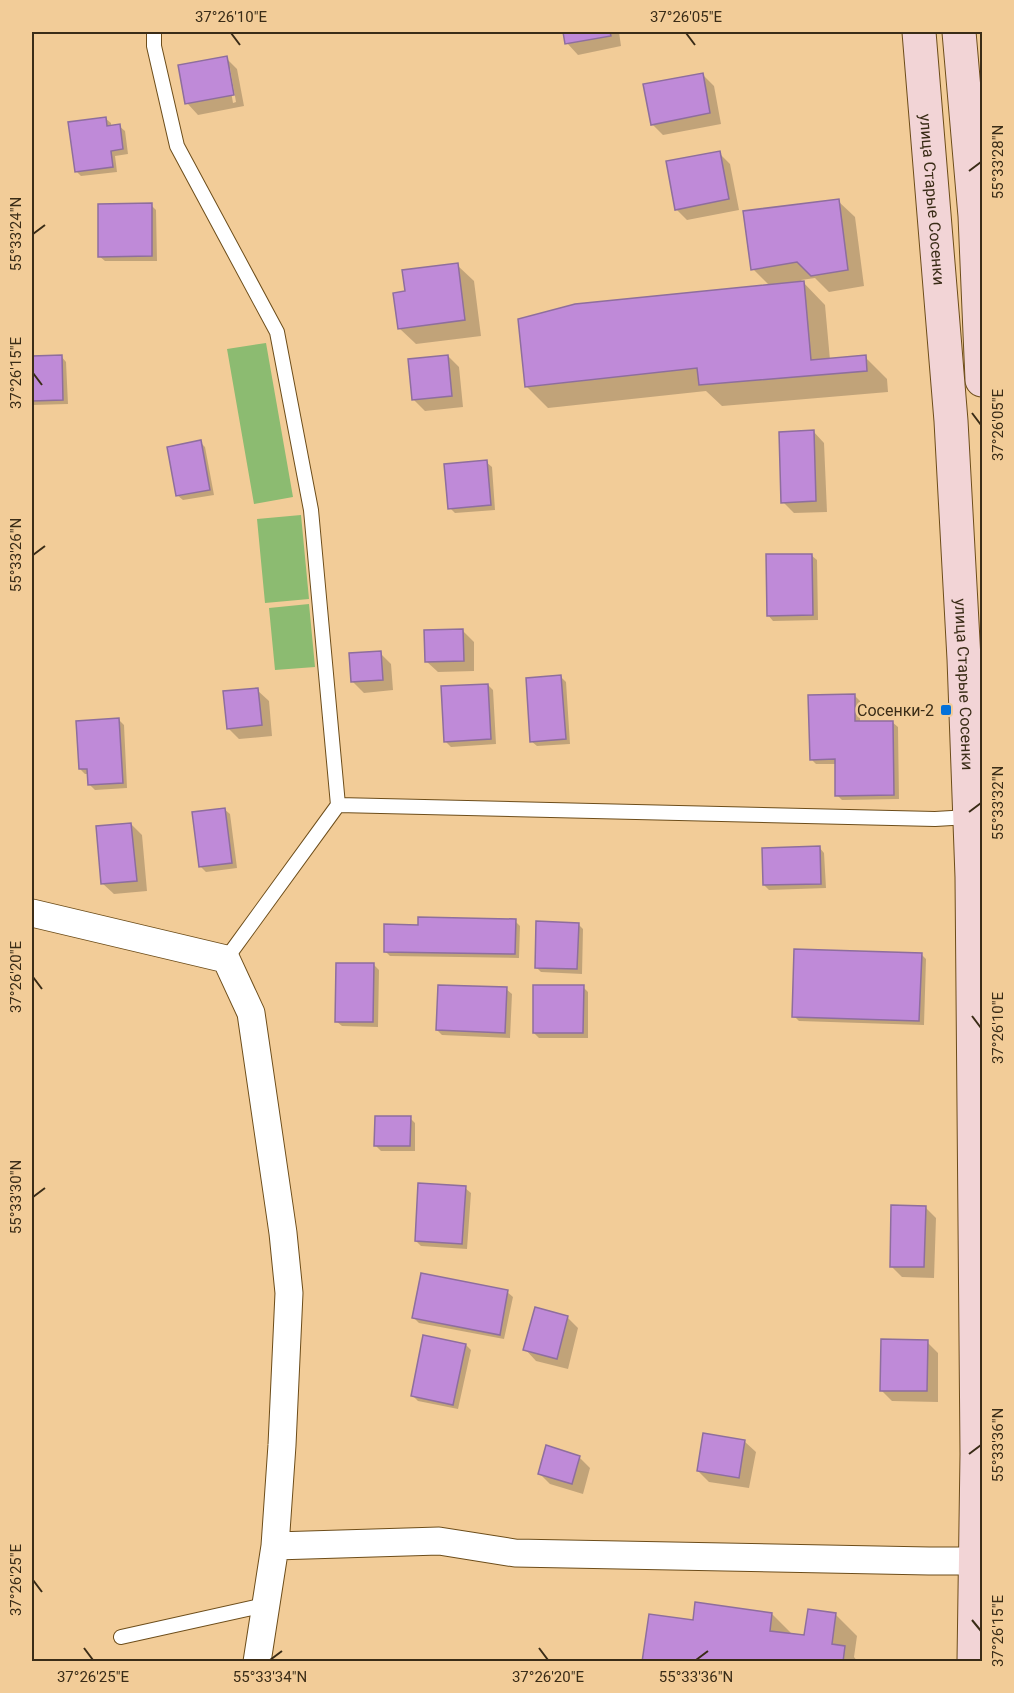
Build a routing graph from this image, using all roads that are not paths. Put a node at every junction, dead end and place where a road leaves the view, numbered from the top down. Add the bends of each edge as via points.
1 (154, 32) edge
2 (919, 32) edge
3 (959, 32) edge
4 (979, 213) edge
5 (982, 380) edge
6 (338, 805) junction
7 (969, 817) junction
8 (32, 913) edge
9 (226, 959) junction
10 (275, 1546) junction
11 (980, 1561) edge
12 (265, 1605) junction
13 (121, 1637) dead end
14 (257, 1662) edge
15 (974, 1662) edge

1 - 6 lane via 177,146 278,332 311,510
2 - 7 main road, улица Старые Сосенки via 951,421
3 - 4 main road
4 - 5 main road
6 - 7 lane
6 - 9 lane
7 - 11 main road, улица Старые Сосенки
8 - 9 street
9 - 10 street via 251,1013 288,1283
10 - 11 street via 439,1541 515,1552
10 - 12 street
11 - 15 main road, улица Старые Сосенки
12 - 13 lane
12 - 14 street

